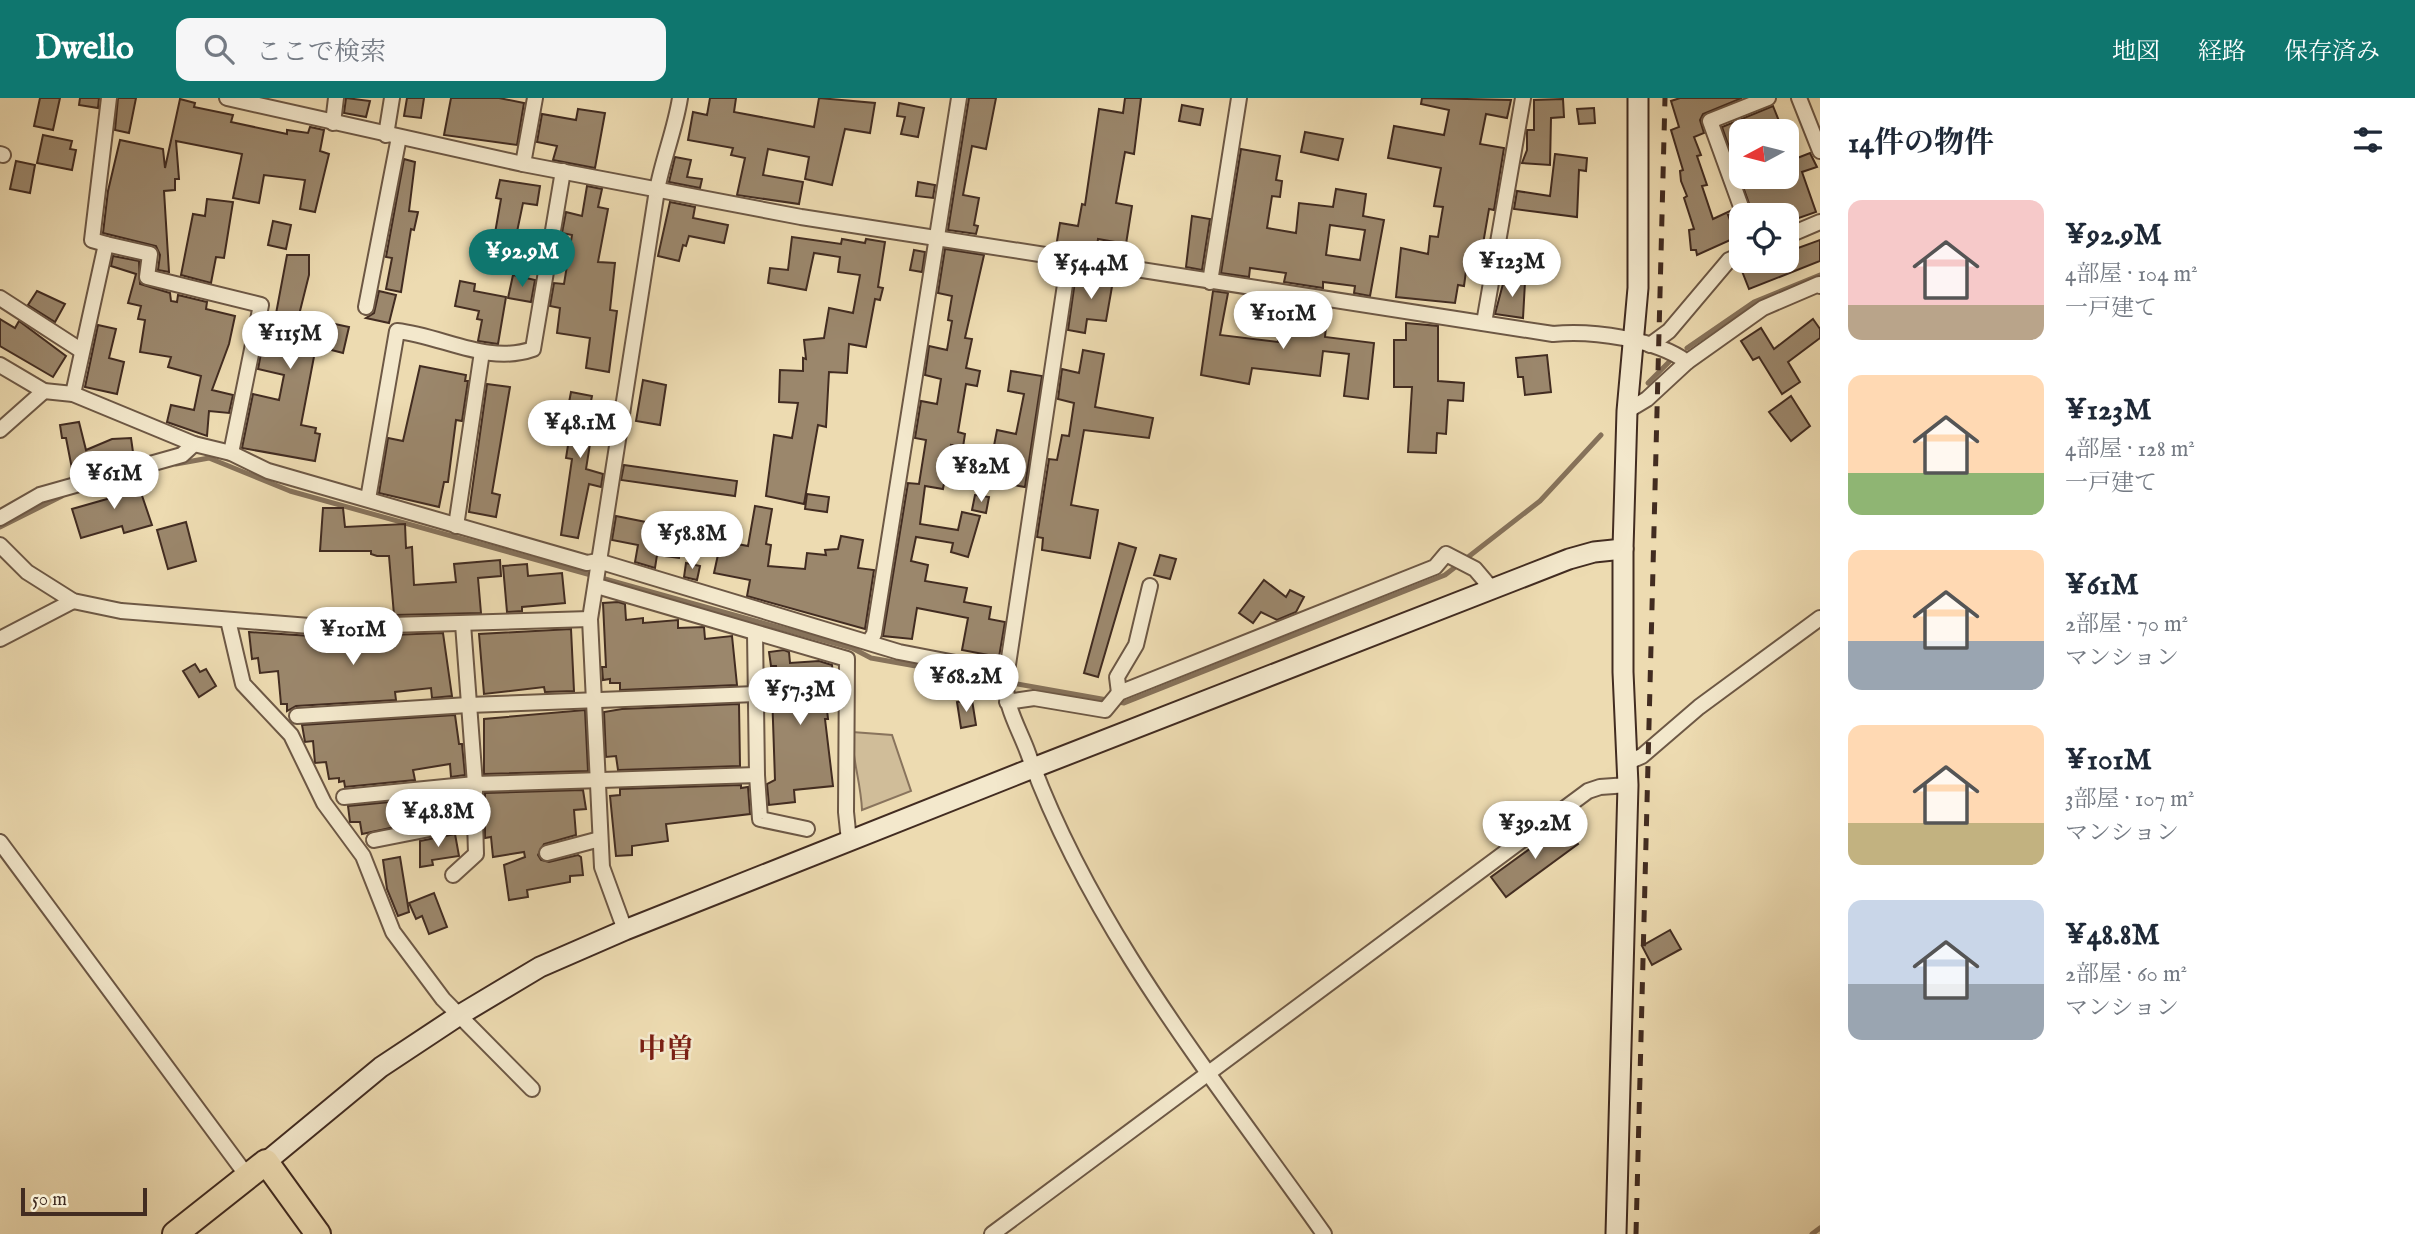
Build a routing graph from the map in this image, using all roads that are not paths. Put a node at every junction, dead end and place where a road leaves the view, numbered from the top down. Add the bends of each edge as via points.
1 (109, 98) edge
2 (227, 98) edge
3 (336, 98) edge
4 (392, 98) edge
5 (535, 98) edge
6 (680, 98) edge
7 (959, 98) edge
8 (1239, 98) edge
9 (1523, 98) edge
10 (1638, 98) edge
11 (1768, 98) edge
12 (1799, 98) edge
13 (333, 123) junction
14 (392, 136) junction
15 (1820, 151) edge
16 (523, 164) junction
17 (563, 171) junction
18 (657, 190) junction
19 (1740, 203) edge
20 (1820, 222) edge
21 (1799, 231) edge
22 (938, 236) junction
23 (106, 244) junction
24 (1069, 258) junction
25 (1729, 260) edge
26 (1210, 282) junction
27 (1820, 286) edge
28 (0, 298) edge
29 (366, 307) dead end
30 (1484, 323) junction
31 (1641, 343) junction
32 (82, 351) junction
33 (482, 352) junction
34 (1687, 362) junction
35 (0, 365) edge
36 (44, 391) junction
37 (73, 394) junction
38 (1628, 411) junction
39 (0, 430) edge
40 (194, 444) junction
41 (231, 453) junction
42 (368, 499) junction
43 (0, 518) edge
44 (456, 526) junction
45 (0, 545) edge
46 (1623, 550) junction
47 (596, 574) junction
48 (1150, 586) dead end
49 (1492, 589) junction
50 (73, 601) junction
51 (1820, 618) edge
52 (590, 619) junction
53 (228, 620) junction
54 (463, 624) junction
55 (755, 633) junction
56 (0, 639) edge
57 (869, 642) junction
58 (1006, 685) junction
59 (756, 694) junction
60 (1114, 698) junction
61 (594, 701) junction
62 (468, 705) junction
63 (297, 716) dead end
64 (1628, 762) junction
65 (1032, 768) junction
66 (757, 775) junction
67 (597, 779) junction
68 (475, 784) junction
69 (1628, 785) junction
70 (344, 797) dead end
71 (475, 820) junction
72 (807, 829) dead end
73 (600, 839) junction
74 (374, 840) dead end
75 (849, 841) junction
76 (0, 842) edge
77 (547, 853) dead end
78 (453, 875) dead end
79 (625, 930) junction
80 (458, 1016) junction
81 (1210, 1073) junction
82 (532, 1089) dead end
83 (257, 1170) junction
84 (175, 1234) edge
85 (318, 1234) edge
86 (992, 1234) edge
87 (1324, 1234) edge
88 (1616, 1234) edge

1 - 23 street via 92,240
2 - 13 street
3 - 13 street
4 - 14 street
5 - 16 street
6 - 18 street
7 - 22 street
8 - 26 street
9 - 30 street
10 - 31 street
11 - 19 street via 1710,121
12 - 15 street
13 - 14 street
14 - 16 street
14 - 29 street
16 - 17 street
17 - 18 street
17 - 33 street via 533,349 514,356
18 - 22 street
18 - 47 street
20 - 21 street
22 - 24 street
22 - 57 street via 874,634
23 - 32 street
23 - 41 street via 150,254 147,277 261,305
24 - 26 street
24 - 58 street
25 - 31 street via 1669,331
26 - 30 street
27 - 34 street via 1763,308
28 - 32 street
30 - 31 street
31 - 34 street via 1671,351
31 - 38 street
32 - 37 street
33 - 42 street via 397,331
33 - 44 street
34 - 38 street
35 - 36 street
36 - 37 street
36 - 39 street
37 - 40 street
38 - 46 street
40 - 41 street
40 - 43 street via 182,455 40,495
41 - 42 street via 268,471
42 - 44 street
44 - 47 street via 587,563
45 - 50 street via 27,572
46 - 49 street via 1569,559
46 - 64 street
47 - 52 street
47 - 55 street
47 - 57 street
48 - 60 street via 1136,645 1117,677
49 - 60 street via 1475,569 1446,554 1435,567
49 - 65 street
50 - 53 street via 121,611
50 - 56 street
51 - 64 street via 1699,707 1642,756
52 - 54 street
52 - 61 street
53 - 54 street via 321,627
53 - 80 street via 243,684 291,735 324,803 363,856 393,932
54 - 62 street
55 - 59 street
55 - 75 street via 847,659
57 - 58 street
58 - 60 street via 1034,698 1105,710
58 - 65 street
59 - 61 street
59 - 66 street
61 - 62 street
61 - 67 street
62 - 63 street
62 - 68 street
64 - 69 street
65 - 75 street
65 - 81 street via 1046,804 1127,954
66 - 67 street
66 - 72 street via 760,819
67 - 68 street
67 - 73 street
68 - 70 street
68 - 71 street
69 - 81 street via 1588,791
69 - 88 street
71 - 74 street
71 - 78 street via 476,855
73 - 77 street
73 - 79 street via 603,867
75 - 79 street
76 - 83 street
79 - 80 street via 540,967
80 - 82 street
80 - 83 street via 382,1067
81 - 86 street
81 - 87 street
83 - 84 highway
83 - 85 highway

